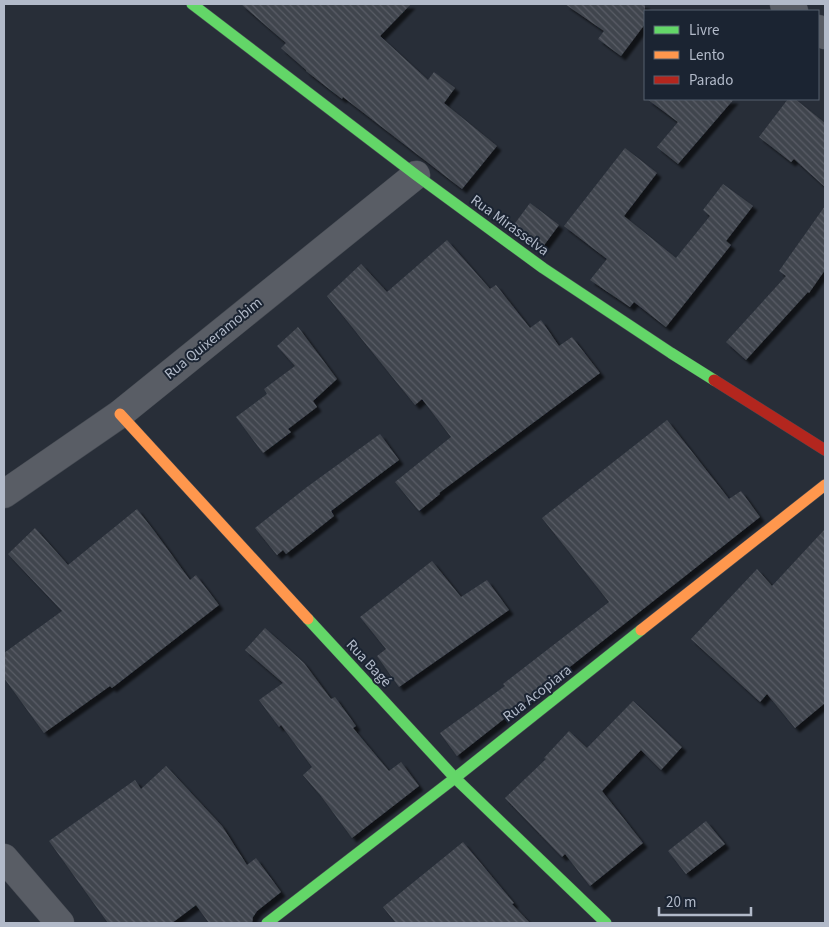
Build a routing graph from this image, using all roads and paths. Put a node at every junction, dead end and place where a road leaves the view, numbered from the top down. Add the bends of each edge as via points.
1 (192, 4) edge
2 (416, 175) junction
3 (120, 414) junction
4 (825, 450) edge
5 (825, 485) edge
6 (4, 494) edge
7 (455, 778) junction
8 (4, 858) edge
9 (60, 923) edge
10 (267, 923) edge
11 (606, 923) edge

1 - 2 street, Rua Mirasselva
2 - 3 street, Rua Quixeramobim
2 - 4 street, Rua Mirasselva via 543,268
3 - 6 street, Rua Quixeramobim
3 - 7 street, Rua Bagé
5 - 7 street, Rua Acopiara
7 - 10 street, Rua Acopiara
7 - 11 street, Rua Bagé
8 - 9 street

